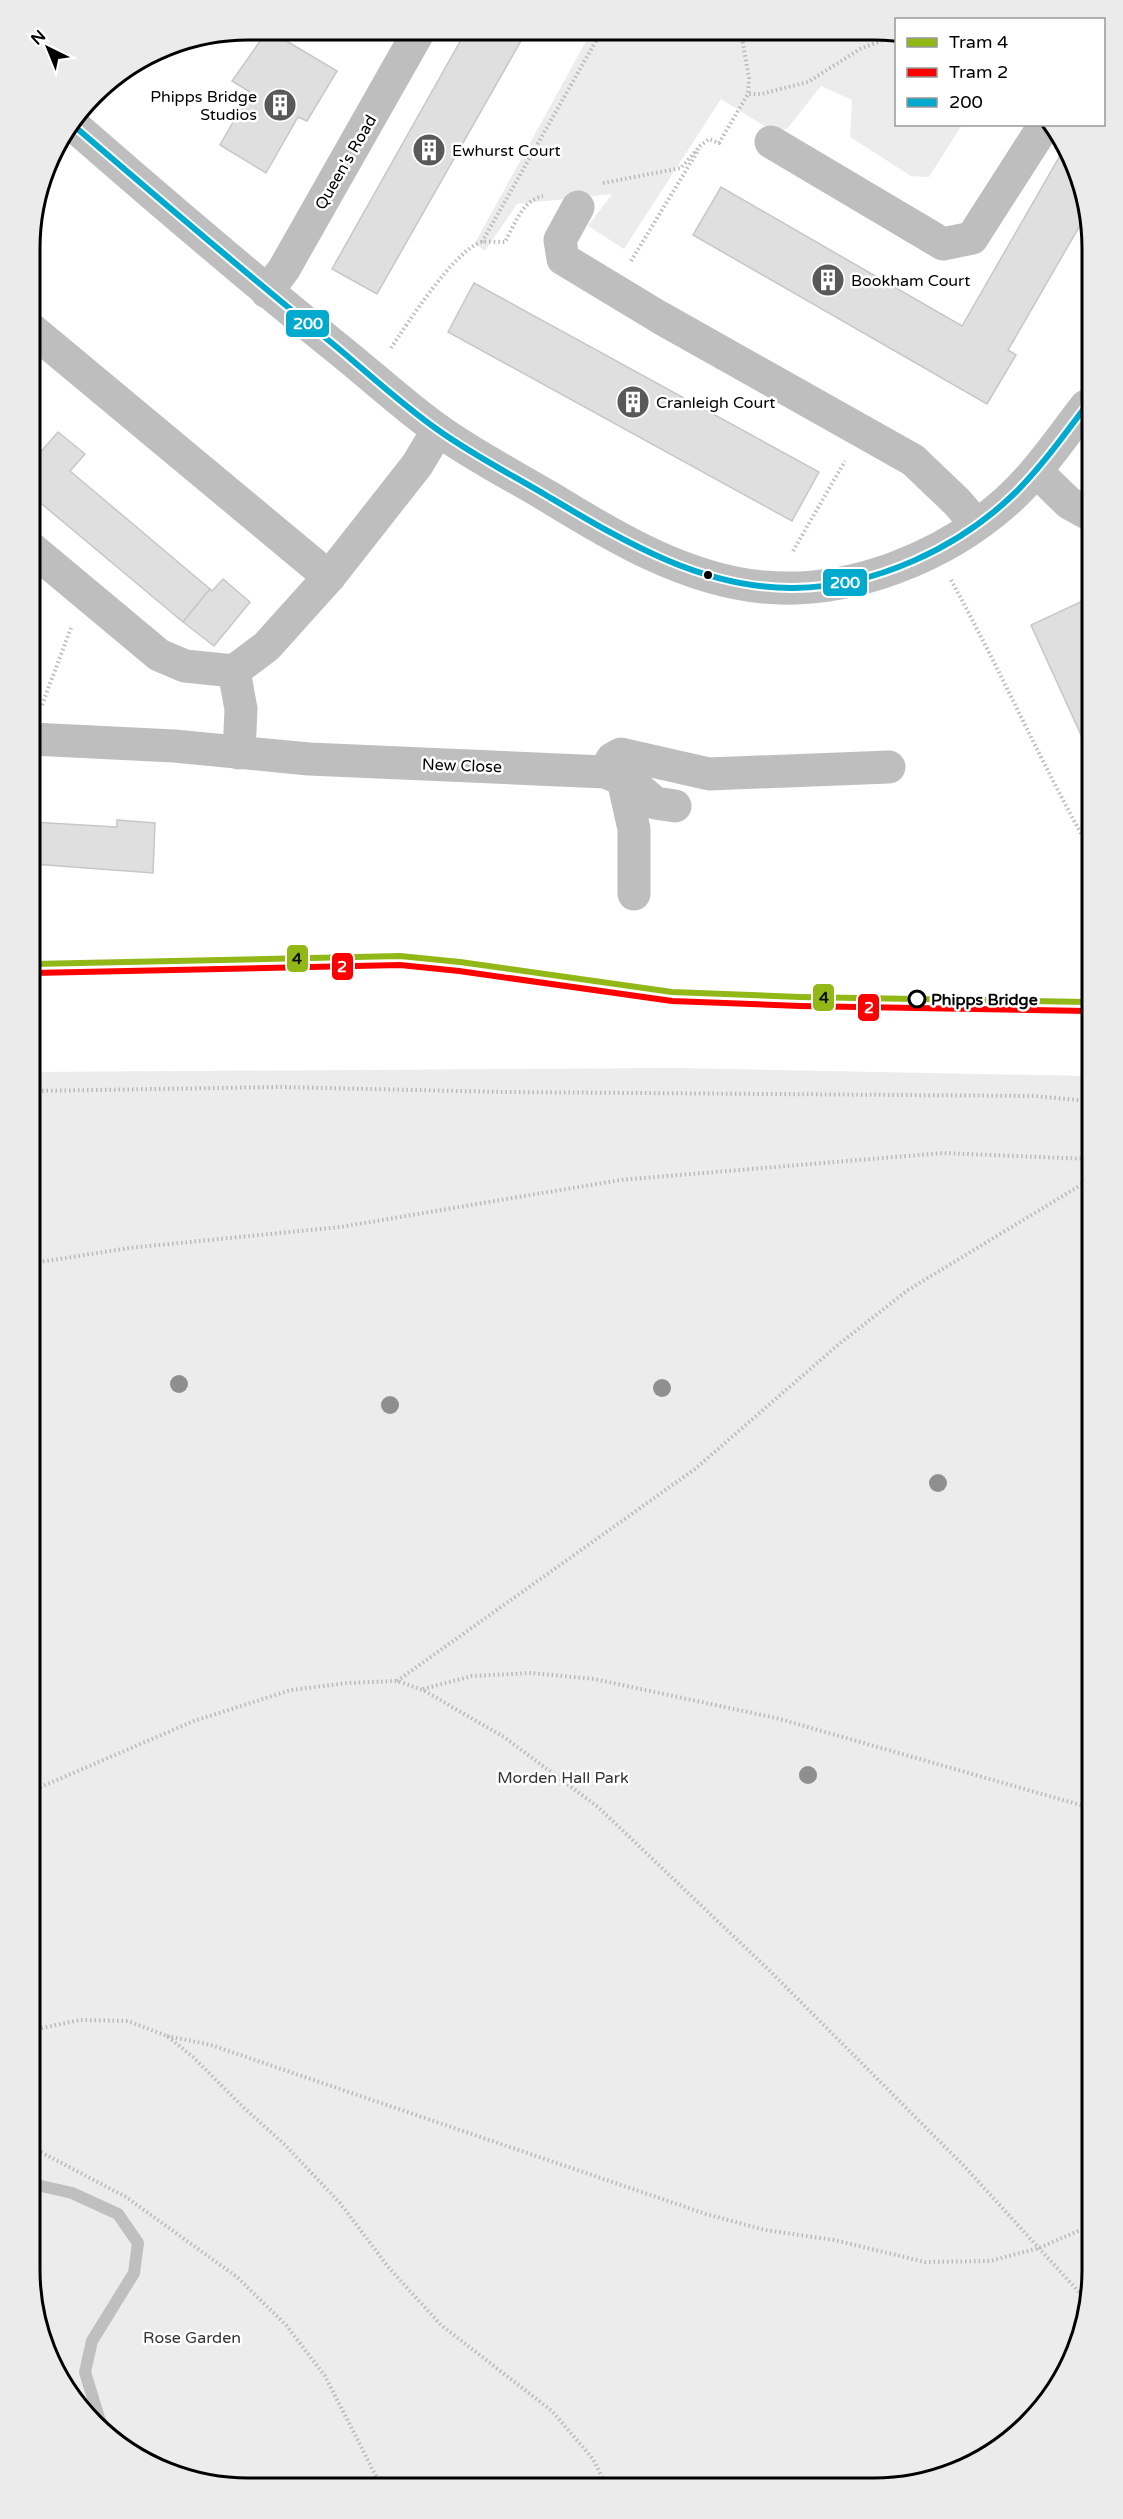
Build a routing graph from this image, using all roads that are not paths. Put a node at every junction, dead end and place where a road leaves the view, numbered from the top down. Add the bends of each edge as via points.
1 (414, 40) edge
2 (1043, 127) edge
3 (78, 130) edge
4 (771, 142) dead end
5 (578, 207) dead end
6 (267, 292) junction
7 (41, 337) edge
8 (1082, 411) edge
9 (438, 430) junction
10 (1036, 471) junction
11 (1082, 510) edge
12 (976, 524) junction
13 (41, 557) edge
14 (329, 577) junction
15 (234, 671) junction
16 (41, 739) edge
17 (239, 753) junction
18 (889, 766) dead end
19 (614, 776) junction
20 (675, 806) dead end
21 (634, 894) dead end

1 - 6 street, Queen's Road via 284,269
2 - 4 street via 972,238 944,244
3 - 6 street
5 - 12 street via 560,240 563,259 913,460
6 - 9 street
7 - 14 street
8 - 10 street
9 - 12 street via 582,517 672,564 718,579 764,587 819,586 879,574 935,551
9 - 14 street via 417,465
10 - 11 street
10 - 12 street
13 - 15 street via 159,655 185,666
14 - 15 street via 267,646
15 - 17 street via 241,709
16 - 17 street, New Close
17 - 19 street, New Close
18 - 19 street via 709,774 621,754 612,759
19 - 20 street via 632,783 656,803
19 - 21 street via 634,829

